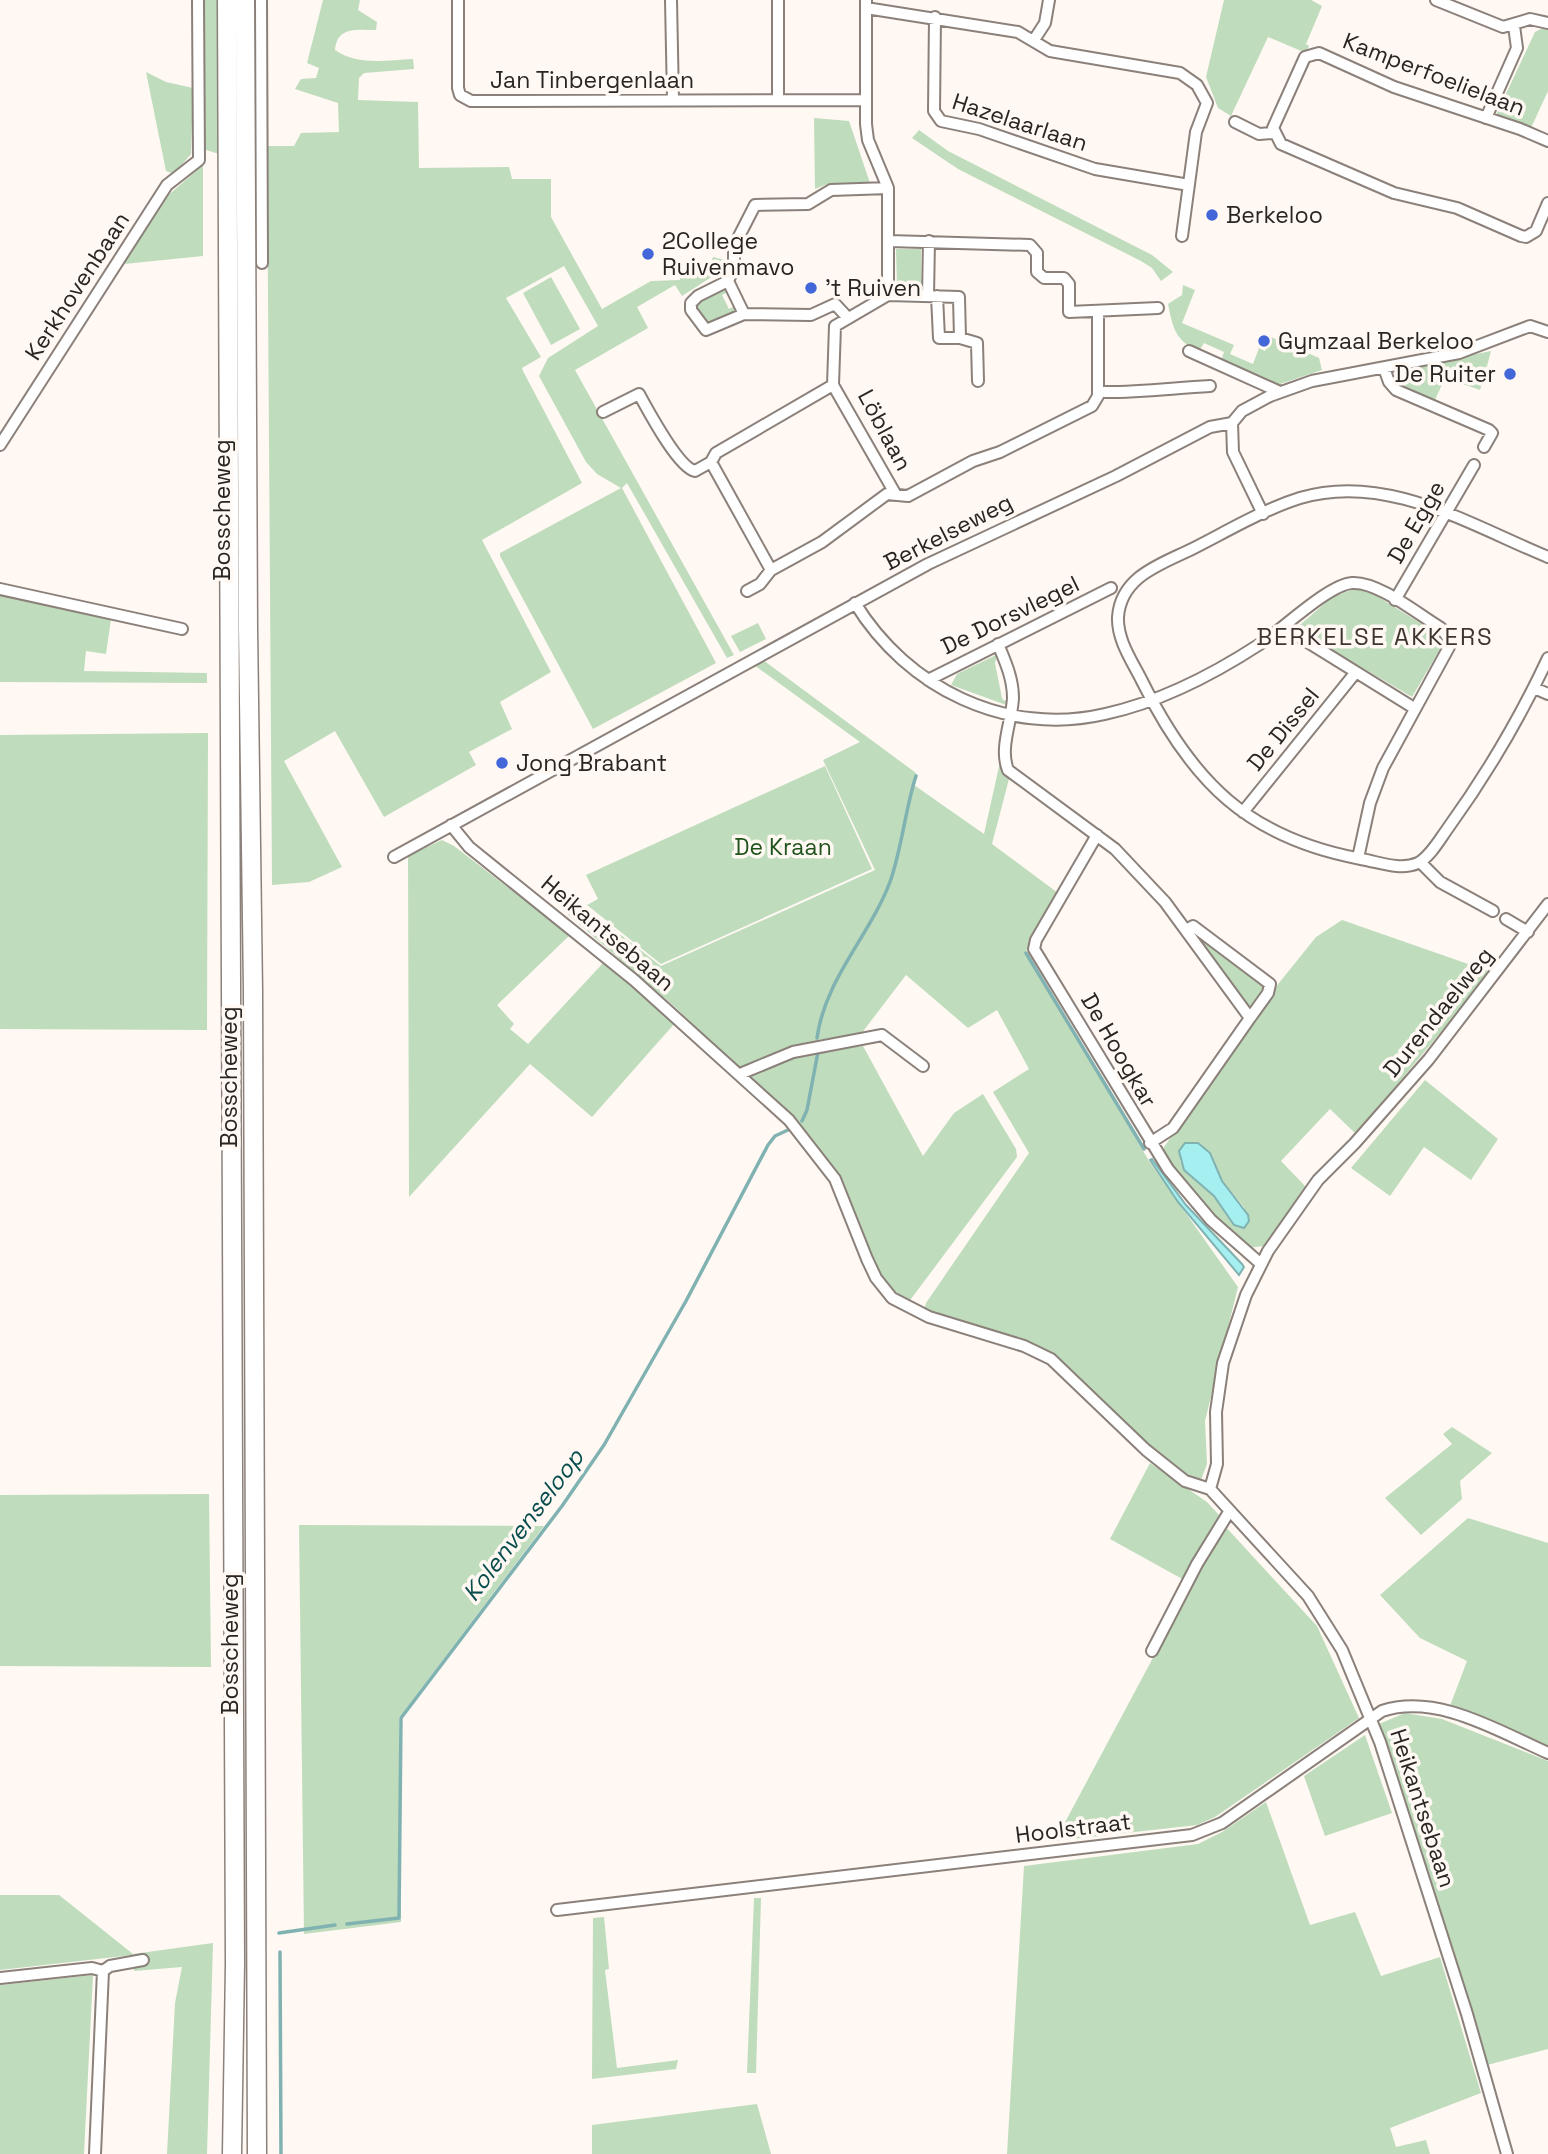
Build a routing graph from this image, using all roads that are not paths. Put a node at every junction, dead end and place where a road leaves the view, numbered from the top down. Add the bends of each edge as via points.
1 (198, 0) edge
2 (227, 0) edge
3 (245, 0) edge
4 (261, 0) edge
5 (458, 0) edge
6 (671, 0) edge
7 (778, 0) edge
8 (1049, 0) edge
9 (1436, 0) edge
10 (866, 4) edge
11 (935, 17) junction
12 (1548, 23) edge
13 (1514, 26) junction
14 (1034, 40) junction
15 (673, 100) junction
16 (778, 100) junction
17 (866, 100) junction
18 (1486, 118) junction
19 (1236, 122) dead end
20 (1273, 133) junction
21 (1548, 141) edge
22 (1189, 186) junction
23 (888, 188) junction
24 (1548, 203) edge
25 (1182, 236) dead end
26 (889, 241) junction
27 (929, 241) junction
28 (262, 263) dead end
29 (728, 281) junction
30 (888, 295) junction
31 (933, 296) junction
32 (1158, 308) dead end
33 (1098, 312) junction
34 (744, 314) junction
35 (848, 317) junction
36 (1548, 332) edge
37 (960, 338) junction
38 (1189, 351) dead end
39 (1384, 368) junction
40 (978, 381) dead end
41 (834, 385) junction
42 (1210, 386) dead end
43 (1280, 391) junction
44 (1098, 392) junction
45 (603, 412) dead end
46 (1232, 423) junction
47 (0, 445) edge
48 (1484, 447) dead end
49 (711, 462) junction
50 (1474, 466) dead end
51 (896, 495) junction
52 (1263, 514) junction
53 (1446, 514) junction
54 (1548, 557) edge
55 (771, 570) junction
56 (1111, 588) dead end
57 (0, 589) edge
58 (747, 591) dead end
59 (1395, 600) junction
60 (855, 603) junction
61 (1284, 628) junction
62 (182, 629) dead end
63 (998, 644) junction
64 (1548, 659) edge
65 (1356, 672) junction
66 (928, 680) junction
67 (1534, 688) junction
68 (1548, 694) edge
69 (1151, 699) junction
70 (1414, 708) junction
71 (1011, 715) junction
72 (1243, 812) junction
73 (451, 825) junction
74 (1097, 835) junction
75 (394, 858) dead end
76 (1358, 859) junction
77 (1420, 862) junction
78 (1548, 904) edge
79 (1493, 911) dead end
80 (1506, 919) dead end
81 (1186, 930) junction
82 (1528, 932) junction
83 (1250, 1018) junction
84 (923, 1066) dead end
85 (740, 1074) junction
86 (1150, 1143) junction
87 (1261, 1264) junction
88 (1210, 1489) junction
89 (1229, 1512) junction
90 (1152, 1651) dead end
91 (1371, 1719) junction
92 (1548, 1753) edge
93 (557, 1910) dead end
94 (143, 1960) dead end
95 (103, 1971) junction
96 (0, 1978) edge
97 (95, 2154) edge
98 (232, 2154) edge
99 (257, 2154) edge
100 (1507, 2154) edge

1 - 47 street, Kerkhovenbaan via 199,160 167,185
2 - 98 main road, Bosscheweg
3 - 99 main road, Bosscheweg
4 - 28 street
5 - 15 street, Jan Tinbergenlaan via 458,88 466,100
6 - 15 street
7 - 16 street
8 - 14 street via 1045,23
9 - 13 street via 1491,24
10 - 11 street
10 - 17 street
11 - 14 street via 1018,32
11 - 22 street, Hazelaarlaan via 934,111 941,121 979,129 1095,169
12 - 13 street via 1530,19
13 - 18 street via 1517,48
14 - 22 street via 1050,51 1180,73 1197,85 1207,103 1196,132
15 - 16 street, Jan Tinbergenlaan
16 - 17 street, Jan Tinbergenlaan
17 - 23 street via 868,140
18 - 20 street, Kamperfoelielaan via 1311,53 1301,65
18 - 21 street, Kamperfoelielaan
19 - 20 street via 1259,134
20 - 24 street via 1281,144 1394,193 1457,208 1521,236 1536,231
22 - 25 street
23 - 26 street
23 - 29 street via 831,190 808,204 755,205 734,246 734,268
26 - 27 street
26 - 30 street
27 - 31 street
27 - 33 street via 1030,245 1037,253 1037,272 1044,278 1064,278 1069,284 1069,312
29 - 34 street
29 - 34 street via 698,296 691,310 706,330
30 - 31 street
30 - 35 street
31 - 37 street via 939,338
31 - 37 street via 959,297
32 - 33 street
33 - 44 street
34 - 35 street via 811,315 835,304
35 - 41 street via 835,326
36 - 39 street, Berkelseweg via 1530,326 1458,353
37 - 40 street via 977,343
38 - 43 street
39 - 43 street, Berkelseweg
39 - 48 street via 1396,390 1492,433
41 - 49 street, Löblaan via 716,453
41 - 51 street, Löblaan
42 - 44 street
43 - 46 street, Berkelseweg via 1248,407
44 - 51 street via 1097,401 1064,421 908,496
45 - 49 street via 639,394 684,465 695,471
46 - 52 street via 1233,452
46 - 60 street, Berkelseweg via 1210,427 1116,476 992,531
49 - 55 street
50 - 53 street, De Egge
51 - 55 street, Löblaan via 878,499 822,542
52 - 53 street via 1312,495 1356,490 1401,497
52 - 69 street via 1148,570 1125,591 1119,607 1120,635
53 - 54 street
53 - 59 street, De Egge
55 - 58 street, Löblaan
56 - 63 street, De Dorsvlegel
57 - 62 street
59 - 61 street via 1365,584 1344,584
59 - 70 street via 1441,628 1448,638 1446,654
60 - 66 street via 890,649
60 - 73 street, Berkelseweg
61 - 65 street
61 - 69 street via 1213,672
63 - 66 street, De Dorsvlegel
63 - 71 street via 1010,672
64 - 67 street
65 - 70 street
65 - 72 street, De Dissel
66 - 71 street via 975,706
67 - 68 street
67 - 77 street via 1481,782
69 - 71 street via 1081,718
69 - 72 street via 1185,756
70 - 76 street via 1370,803
71 - 74 street via 1004,757 1008,770
72 - 76 street via 1288,838
73 - 75 street, Berkelseweg
73 - 85 street, Heikantsebaan via 469,847 583,936
74 - 81 street via 1157,893
74 - 86 street, De Hoogkar via 1034,949
76 - 77 street via 1397,866
77 - 79 street via 1440,882
78 - 82 street, Durendaelweg
80 - 82 street
81 - 83 street
81 - 83 street via 1193,926 1270,984
82 - 87 street, Durendaelweg via 1429,1059 1318,1180
83 - 86 street via 1172,1128
84 - 85 street via 882,1035 793,1052
85 - 88 street, Heikantsebaan via 789,1120 829,1170 876,1278 892,1298 929,1317 1041,1353 1146,1450 1185,1481
86 - 87 street, De Hoogkar via 1194,1202
87 - 88 street, Durendaelweg via 1223,1363 1216,1412 1217,1464
88 - 89 street, Heikantsebaan
89 - 90 street
89 - 91 street, Heikantsebaan via 1322,1614
91 - 92 street, Hoolstraat via 1382,1711 1417,1704 1446,1711
91 - 93 street, Hoolstraat via 1222,1823 1192,1836
91 - 100 street, Heikantsebaan via 1451,1961
94 - 95 street
95 - 96 street via 92,1968
95 - 97 street

